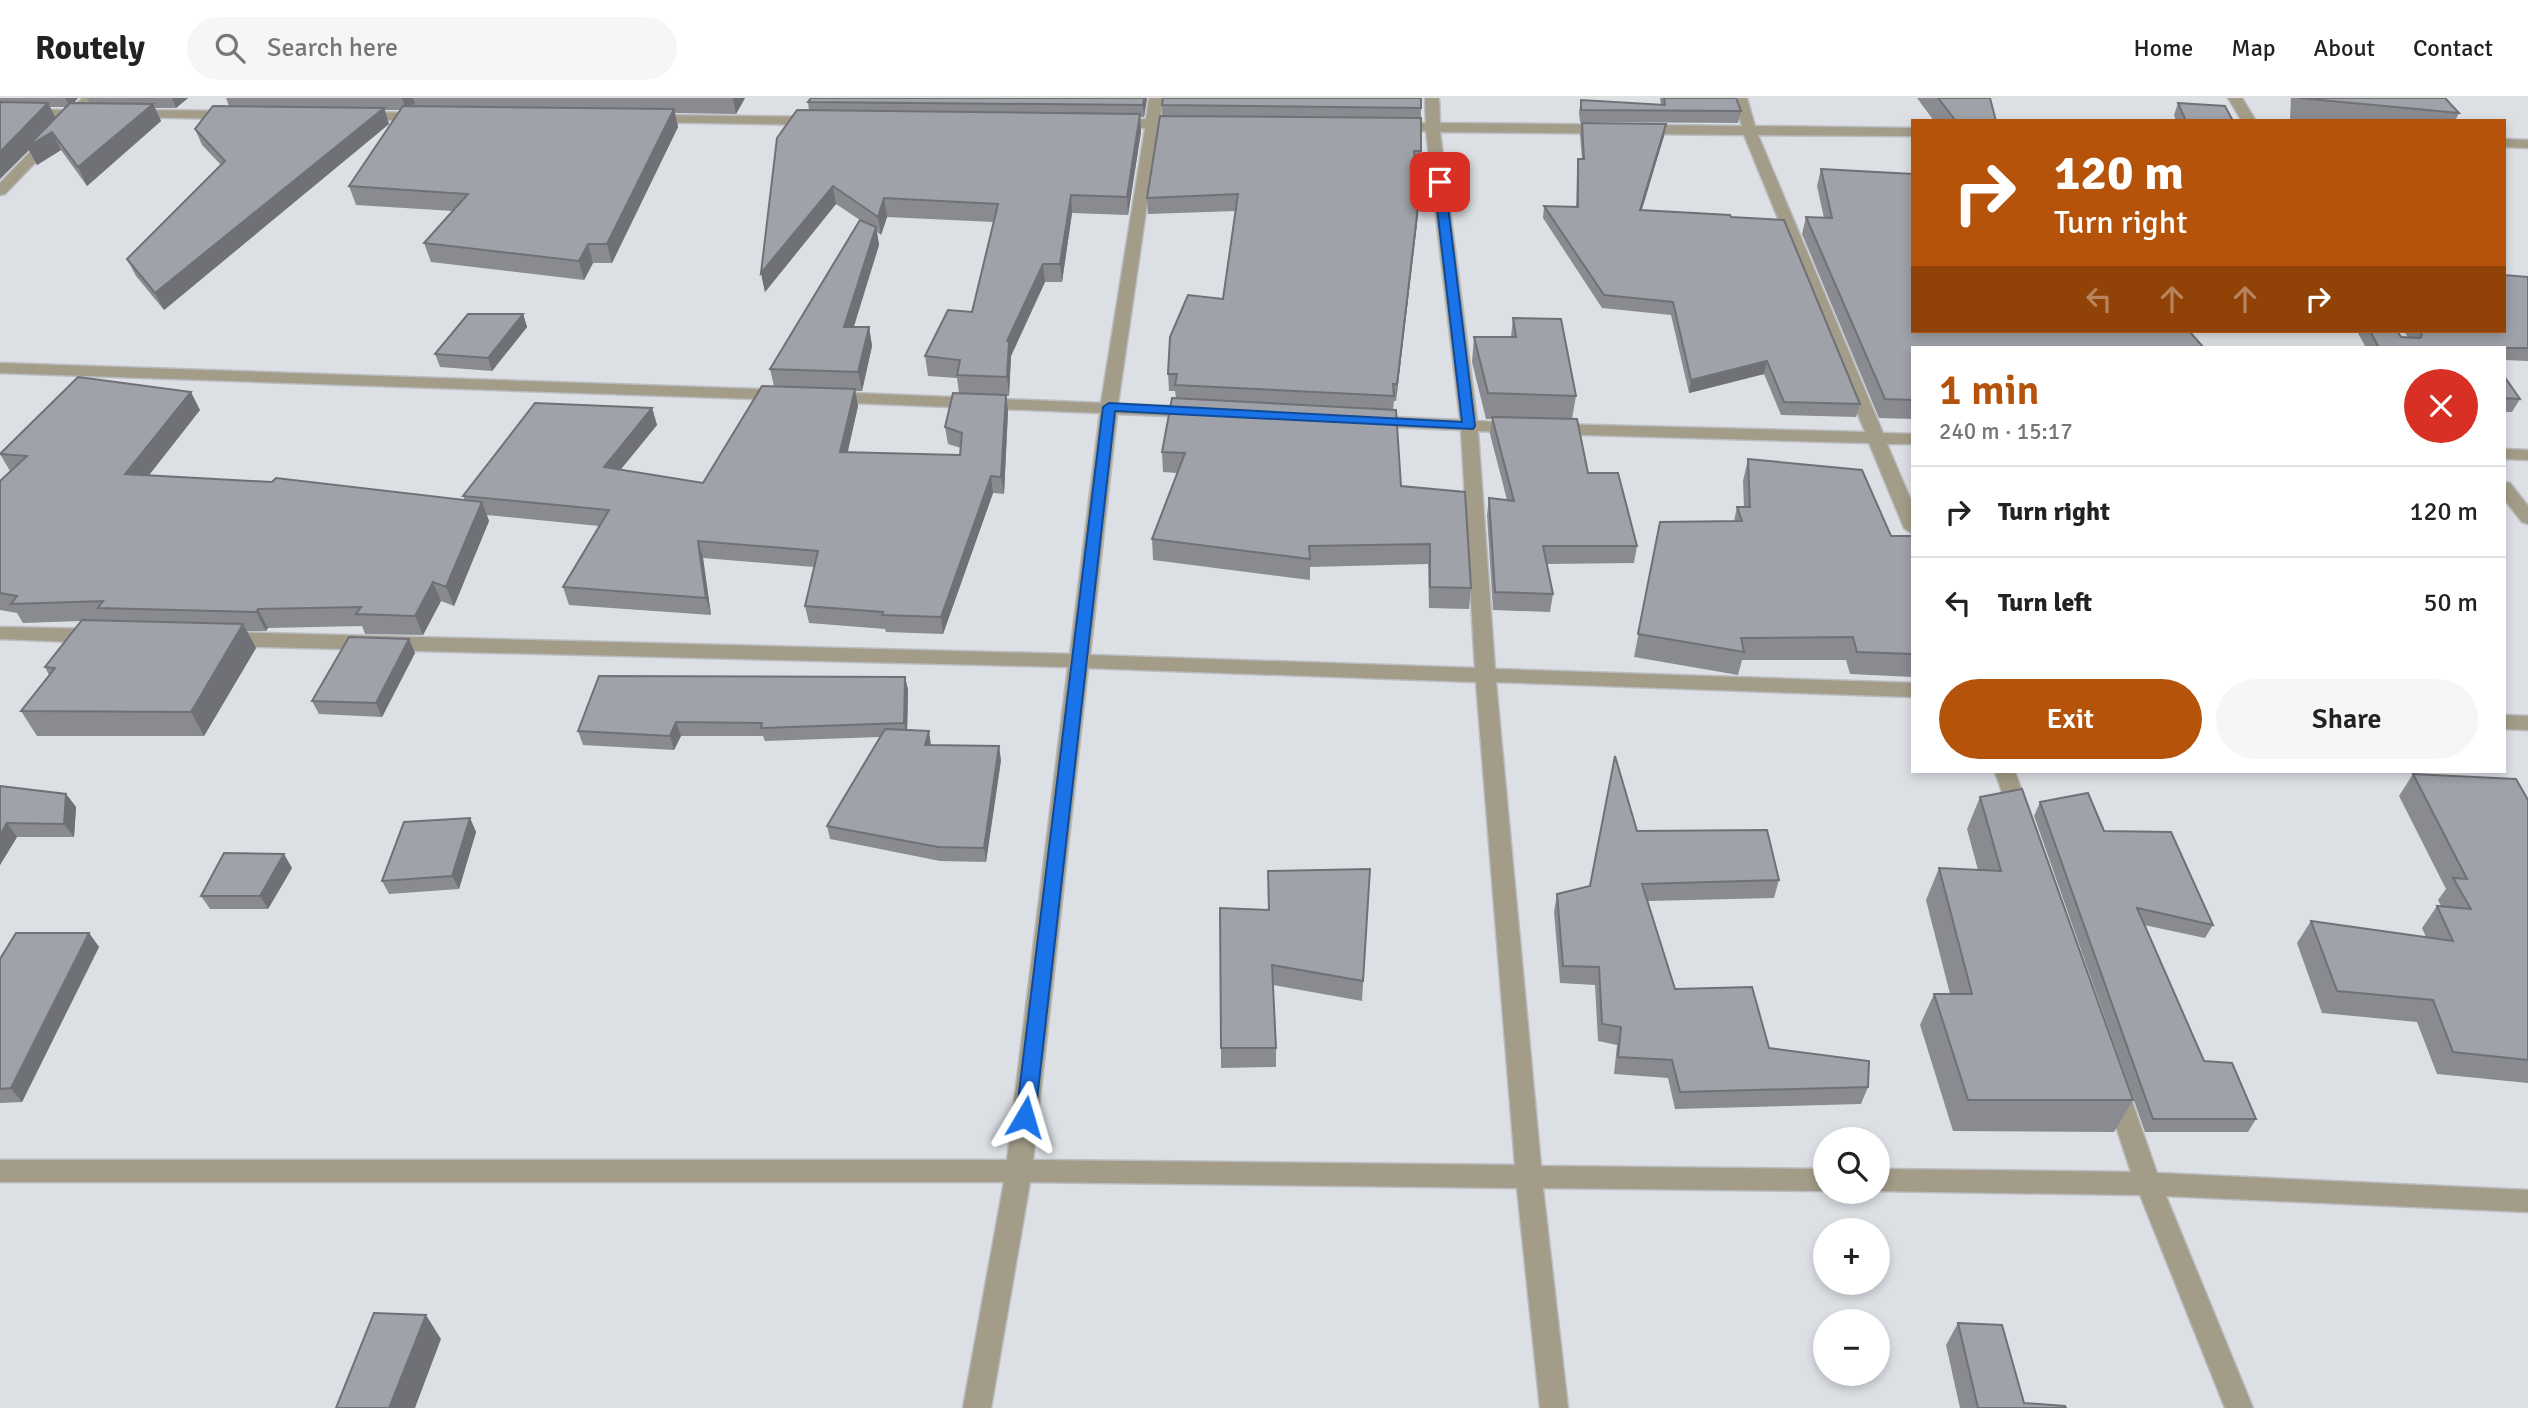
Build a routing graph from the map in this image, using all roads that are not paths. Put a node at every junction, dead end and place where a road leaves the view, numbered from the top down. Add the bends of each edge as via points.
1 (90, 98) edge
2 (1156, 98) edge
3 (1433, 98) edge
4 (1740, 98) edge
5 (2235, 98) edge
6 (0, 113) edge
7 (75, 114) junction
8 (242, 115) edge
9 (340, 116) edge
10 (438, 117) edge
11 (634, 119) edge
12 (2248, 119) edge
13 (830, 121) edge
14 (1095, 123) edge
15 (1151, 124) junction
16 (1205, 124) edge
17 (1380, 127) edge
18 (1433, 128) junction
19 (1750, 131) junction
20 (1911, 132) edge
21 (2506, 143) edge
22 (2528, 144) edge
23 (0, 191) edge
24 (0, 368) edge
25 (1109, 407) junction
26 (1220, 413) edge
27 (1358, 420) edge
28 (1469, 426) junction
29 (1877, 438) junction
30 (1911, 439) edge
31 (2506, 454) edge
32 (2528, 455) edge
33 (2506, 490) edge
34 (2528, 518) edge
35 (1911, 523) edge
36 (0, 633) edge
37 (124, 636) edge
38 (207, 638) edge
39 (1078, 661) junction
40 (1485, 673) junction
41 (1911, 690) edge
42 (2506, 722) edge
43 (2528, 723) edge
44 (2005, 773) edge
45 (2028, 836) edge
46 (2108, 1068) edge
47 (0, 1171) edge
48 (1019, 1171) junction
49 (1529, 1176) junction
50 (1813, 1180) edge
51 (1890, 1180) edge
52 (2148, 1184) junction
53 (2528, 1200) edge
54 (977, 1408) edge
55 (1554, 1408) edge
56 (2238, 1408) edge

1 - 7 street
2 - 15 street
3 - 18 street
4 - 19 street
5 - 12 street
6 - 7 street
7 - 8 street
7 - 23 street
9 - 10 street
11 - 13 street
14 - 15 street
15 - 16 street
15 - 25 street
17 - 18 street
18 - 19 street
18 - 28 street
19 - 20 street
19 - 29 street
21 - 22 street
24 - 25 street
25 - 26 street
25 - 39 street
27 - 28 street
28 - 29 street
28 - 40 street
29 - 30 street
29 - 35 street
31 - 32 street
33 - 34 street
36 - 37 street
38 - 39 street
39 - 40 street
39 - 48 street
40 - 41 street
40 - 49 street
42 - 43 street
44 - 45 street
46 - 52 street
47 - 48 street
48 - 49 street
48 - 54 street
49 - 50 street
49 - 55 street
51 - 52 street
52 - 53 street
52 - 56 street

